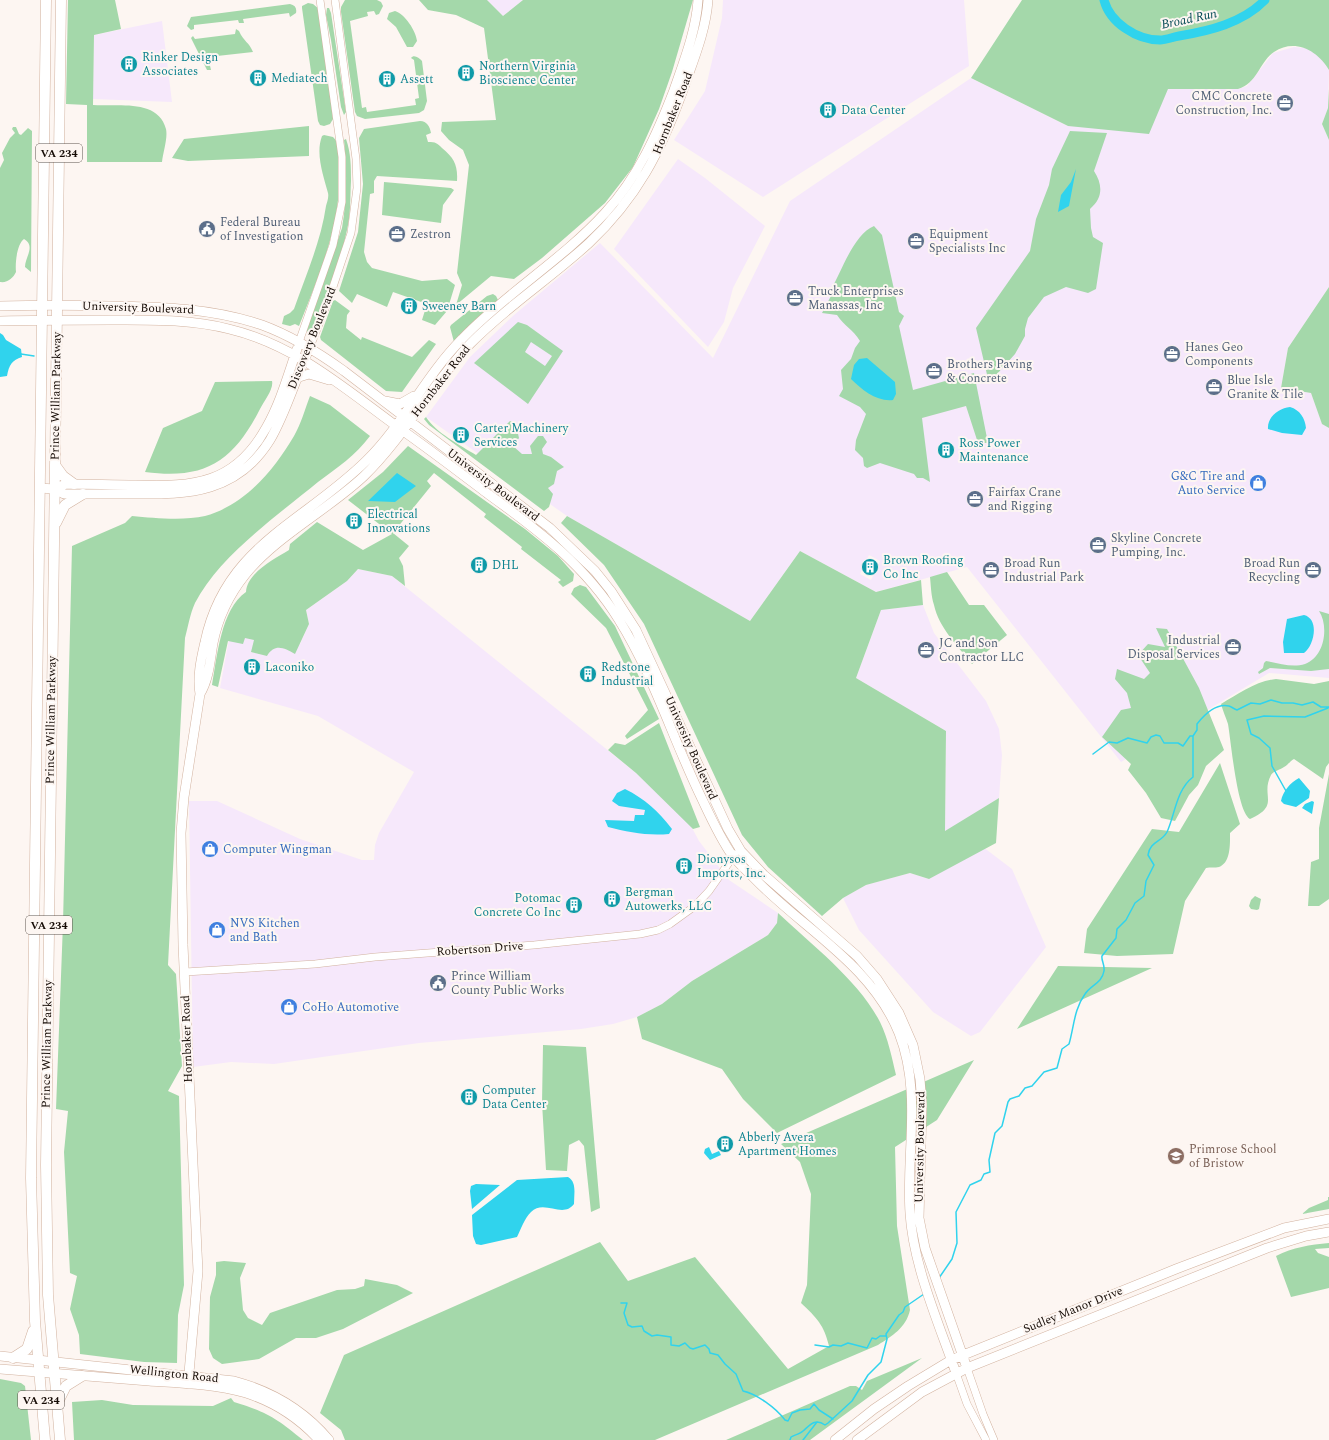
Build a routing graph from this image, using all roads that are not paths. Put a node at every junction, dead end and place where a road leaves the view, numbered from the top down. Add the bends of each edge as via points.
1 (46, 0) edge
2 (61, 0) edge
3 (320, 0) edge
4 (335, 0) edge
5 (698, 0) edge
6 (708, 0) edge
7 (42, 305) junction
8 (57, 305) junction
9 (0, 306) edge
10 (43, 320) junction
11 (57, 320) junction
12 (0, 321) edge
13 (299, 342) junction
14 (274, 344) junction
15 (310, 348) junction
16 (295, 354) junction
17 (304, 359) junction
18 (289, 370) junction
19 (296, 378) junction
20 (336, 382) junction
21 (420, 392) junction
22 (381, 400) junction
23 (406, 419) junction
24 (399, 428) junction
25 (55, 465) junction
26 (233, 471) junction
27 (74, 484) junction
28 (40, 488) junction
29 (54, 489) junction
30 (83, 494) junction
31 (54, 529) junction
32 (737, 853) junction
33 (185, 972) junction
34 (1329, 1219) edge
35 (1329, 1232) edge
36 (35, 1321) junction
37 (0, 1356) edge
38 (963, 1356) junction
39 (13, 1358) junction
40 (38, 1360) junction
41 (951, 1360) junction
42 (52, 1361) junction
43 (0, 1368) edge
44 (967, 1368) junction
45 (39, 1372) junction
46 (956, 1373) junction
47 (53, 1374) junction
48 (188, 1375) junction
49 (82, 1376) junction
50 (188, 1384) junction
51 (56, 1406) junction
52 (45, 1440) edge
53 (60, 1440) edge
54 (319, 1440) edge
55 (329, 1440) edge
56 (835, 1440) edge
57 (857, 1440) edge
58 (986, 1440) edge
59 (994, 1440) edge

1 - 7 highway, Prince William Parkway / VA 234
2 - 8 highway, Prince William Parkway / VA 234
3 - 13 street, Discovery Boulevard via 342,157 342,202 333,245
4 - 15 street, Discovery Boulevard via 356,159 357,188 351,233
5 - 21 main road, Hornbaker Road via 688,48 666,111 643,161 626,188 591,228 461,340
6 - 23 main road, Hornbaker Road via 705,23 667,132 633,194 586,245 476,338
7 - 8 main road, University Boulevard
7 - 9 main road, University Boulevard
7 - 10 highway, Prince William Parkway / VA 234
8 - 11 highway, Prince William Parkway / VA 234
8 - 13 main road, University Boulevard via 167,307 216,312 263,325
10 - 11 main road, University Boulevard
10 - 12 main road, University Boulevard
10 - 28 highway, Prince William Parkway / VA 234
11 - 14 main road, University Boulevard via 193,322 233,330
11 - 25 highway, Prince William Parkway / VA 234
13 - 15 main road, University Boulevard
13 - 16 main road, Discovery Boulevard
14 - 16 main road, University Boulevard
14 - 18 main road via 285,356
15 - 17 main road, Discovery Boulevard
15 - 22 main road, University Boulevard
16 - 17 main road, University Boulevard
16 - 18 main road, Discovery Boulevard
17 - 19 main road, Discovery Boulevard
17 - 20 main road, University Boulevard
18 - 26 main road, Discovery Boulevard via 270,420 260,438
19 - 20 main road via 309,374
19 - 26 main road, Discovery Boulevard via 270,440 250,464
20 - 24 main road, University Boulevard
21 - 22 main road via 401,403
21 - 23 main road, Hornbaker Road
22 - 23 main road, University Boulevard
23 - 24 main road, Hornbaker Road
23 - 32 main road, University Boulevard via 550,528 590,566 611,591 641,640
24 - 32 main road, University Boulevard via 549,540 571,560 606,600 631,641 714,823
24 - 33 main road, Hornbaker Road via 350,476 261,546 239,568 219,598 211,618 198,683 200,694 182,812
25 - 27 highway via 63,476
25 - 29 highway, Prince William Parkway / VA 234
26 - 27 main road, Discovery Boulevard via 184,485
26 - 30 main road, Discovery Boulevard via 211,488 182,494
27 - 29 main road, Discovery Boulevard
28 - 29 main road, Discovery Boulevard
28 - 36 highway, Prince William Parkway / VA 234 via 31,1178
29 - 30 main road, Discovery Boulevard via 64,494
29 - 31 highway, Prince William Parkway / VA 234
30 - 31 highway via 63,508
31 - 42 highway, Prince William Parkway / VA 234 via 46,1165
32 - 33 street, Robertson Drive via 710,891 695,906 670,924 640,934 315,964
32 - 38 main road, University Boulevard via 857,956 877,979 899,1012 913,1045 920,1078 922,1105 919,1218 932,1273
32 - 41 main road, University Boulevard via 767,891 855,968 878,994 897,1028 911,1080 910,1213 916,1254
33 - 48 main road, Hornbaker Road via 197,1251 197,1284
34 - 38 main road, Sudley Manor Drive via 1277,1230
35 - 44 main road, Sudley Manor Drive via 1267,1248
36 - 39 highway via 30,1345 23,1353
36 - 40 highway, Prince William Parkway / VA 234
37 - 39 main road, Wellington Road
38 - 41 main road, Sudley Manor Drive
38 - 44 main road, University Boulevard
39 - 40 main road, Wellington Road
40 - 42 main road, Wellington Road
40 - 45 highway, Prince William Parkway / VA 234
41 - 46 main road, University Boulevard
41 - 56 main road, Sudley Manor Drive via 874,1409
42 - 47 highway, Prince William Parkway / VA 234
42 - 48 main road, Wellington Road
43 - 45 main road, Wellington Road
44 - 46 main road, Sudley Manor Drive
44 - 59 street, University Boulevard via 982,1414
45 - 47 main road, Wellington Road
45 - 52 highway, Prince William Parkway / VA 234
46 - 57 main road, Sudley Manor Drive via 922,1392
46 - 58 street, University Boulevard via 969,1408
47 - 49 main road, Wellington Road
47 - 51 highway, Prince William Parkway / VA 234
48 - 50 main road, Hornbaker Road
48 - 55 main road, Wellington Road via 234,1381 267,1392 305,1416
49 - 50 main road, Wellington Road
49 - 51 highway via 66,1386
50 - 54 main road, Wellington Road via 234,1390 260,1398 295,1418
51 - 53 highway, Prince William Parkway / VA 234

